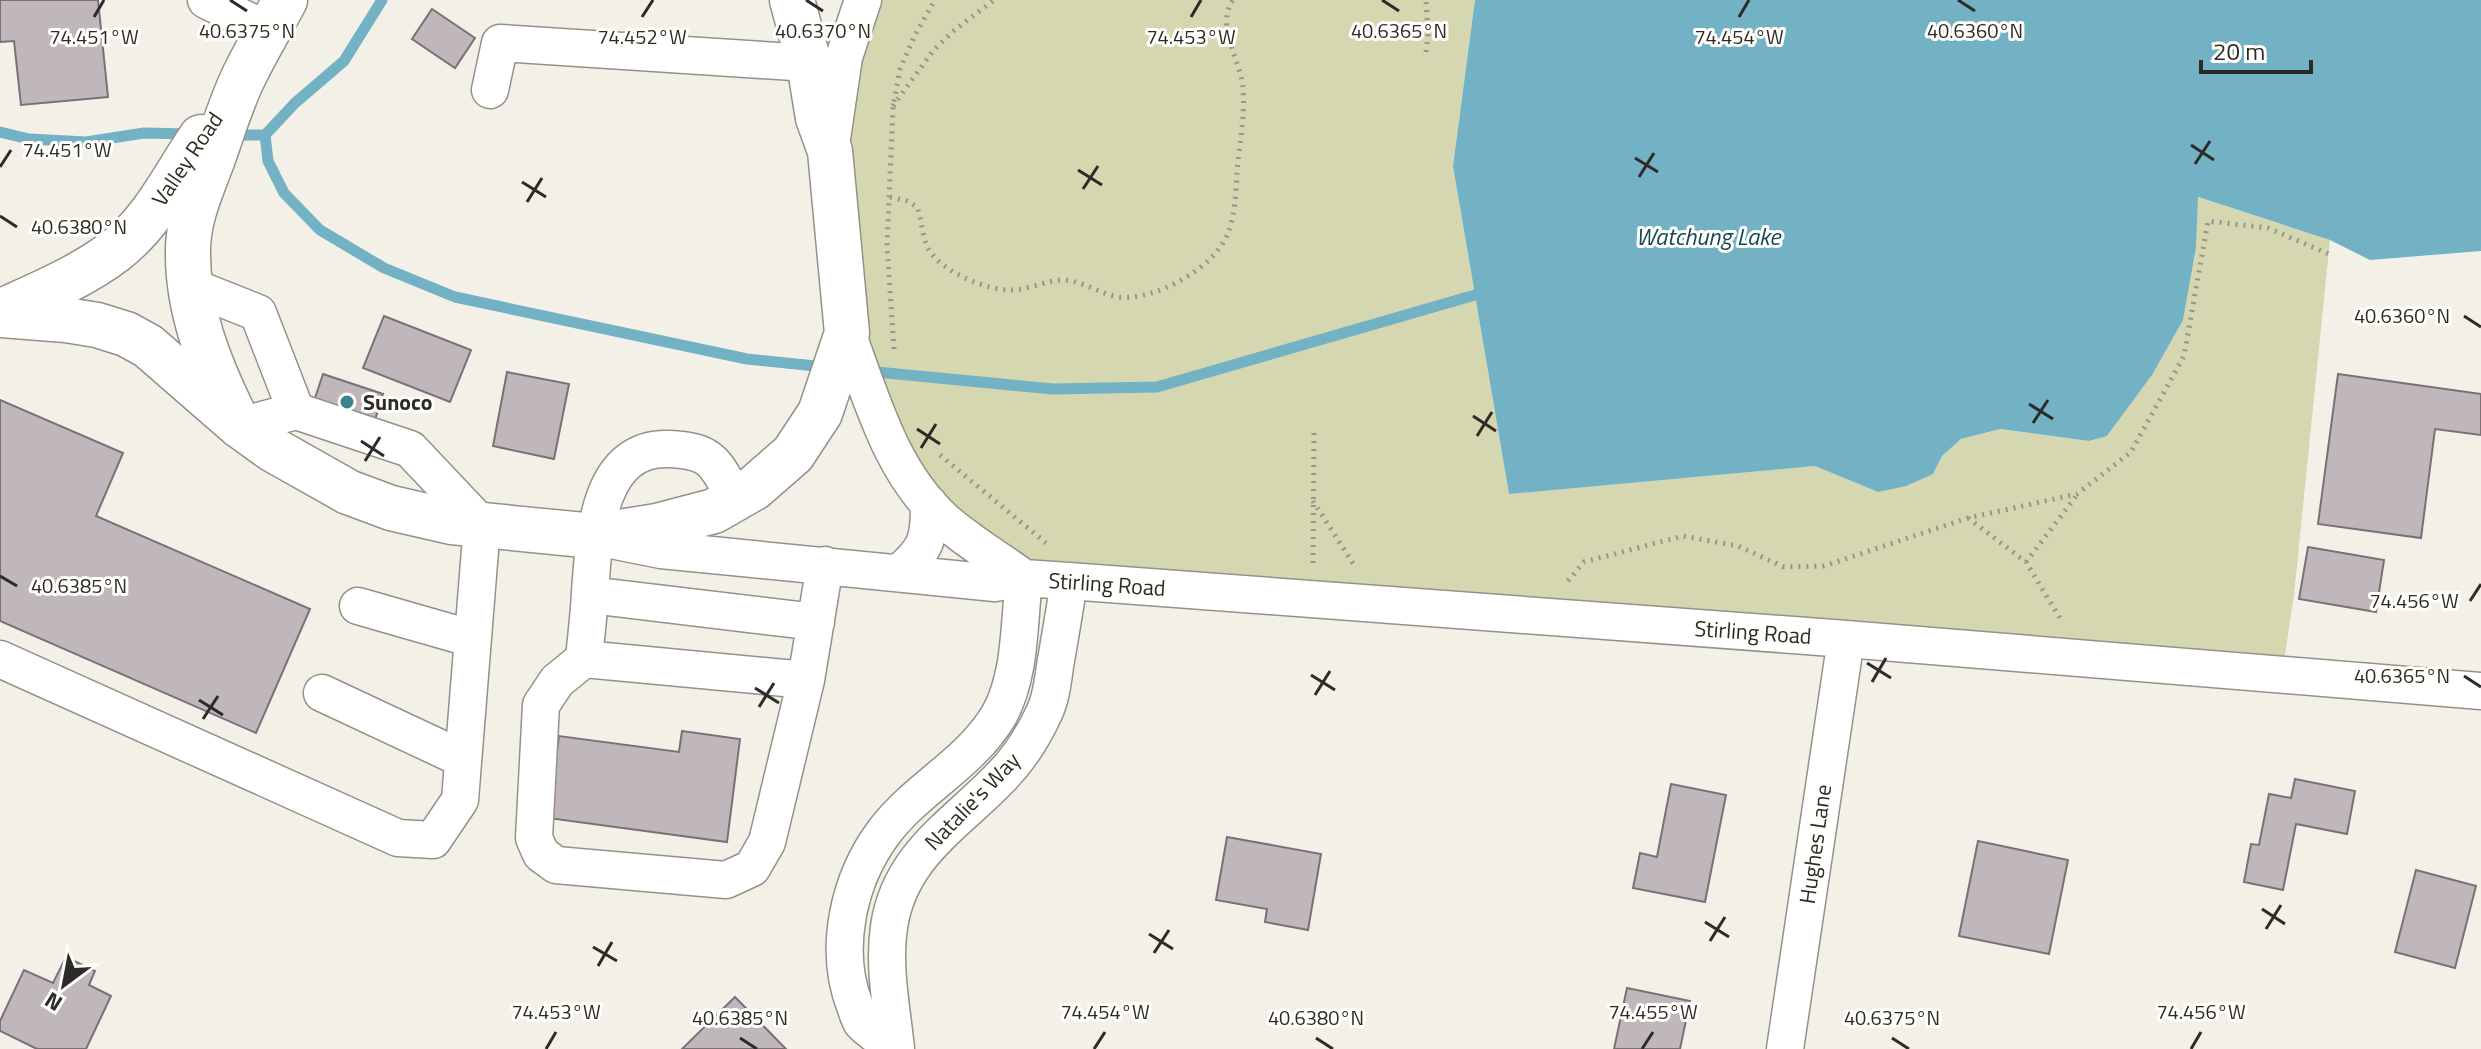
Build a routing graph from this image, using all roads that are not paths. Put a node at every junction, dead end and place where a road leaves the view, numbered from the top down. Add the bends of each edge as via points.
1 (206, 0) edge
2 (792, 0) edge
3 (863, 0) edge
4 (265, 36) edge
5 (809, 63) junction
6 (490, 90) dead end
7 (830, 151) junction
8 (181, 197) junction
9 (190, 286) junction
10 (0, 313) edge
11 (847, 333) junction
12 (296, 411) junction
13 (240, 426) junction
14 (736, 500) junction
15 (929, 504) junction
16 (482, 525) junction
17 (594, 536) junction
18 (825, 565) junction
19 (900, 572) junction
20 (1024, 578) junction
21 (1069, 581) junction
22 (590, 595) junction
23 (358, 606) dead end
24 (816, 622) junction
25 (473, 639) junction
26 (1846, 639) junction
27 (0, 659) edge
28 (584, 659) junction
29 (806, 680) junction
30 (2481, 691) edge
31 (322, 693) dead end
32 (463, 759) junction
33 (896, 1049) edge
34 (1785, 1049) edge

1 - 4 street
2 - 5 main road
3 - 7 street via 844,57
4 - 8 main road, Valley Road
5 - 6 street via 500,43
5 - 7 main road via 818,118
7 - 11 main road
8 - 9 main road via 189,227
8 - 10 main road, Valley Road via 153,211 117,250
9 - 12 street via 258,313
9 - 13 main road via 209,356
10 - 13 main road, Valley Road via 97,325 126,334 169,362
11 - 14 main road, Valley Road via 830,391 793,454
11 - 15 street, Stirling Road via 888,444
12 - 13 street
12 - 16 street via 410,449
13 - 16 main road, Valley Road via 348,492 421,517
14 - 17 main road, Valley Road via 668,523
14 - 17 street via 716,465 696,451 654,449 625,464 607,487
15 - 19 street via 928,537
15 - 20 street, Stirling Road via 961,535
16 - 17 main road, Valley Road
16 - 25 street
17 - 18 street, Stirling Road via 661,550
17 - 22 street
18 - 19 street, Stirling Road
18 - 24 street
19 - 20 street, Stirling Road via 995,583
20 - 21 street, Stirling Road
20 - 33 street, Natalie's Way via 1014,674 1006,701 976,747 885,831 866,860 852,901 845,942 852,996 862,1022
21 - 26 street, Stirling Road
21 - 33 street, Natalie's Way via 1053,681 1040,721 1007,771 924,848 895,904 887,954
22 - 24 street
22 - 28 street
23 - 25 street
24 - 29 street
25 - 32 street
26 - 30 street, Stirling Road
26 - 34 street, Hughes Lane
27 - 32 street via 398,838 433,840 460,800
28 - 29 street
28 - 29 street via 557,681 541,705 534,838 541,854 556,865 726,880 752,868 767,842
31 - 32 street

